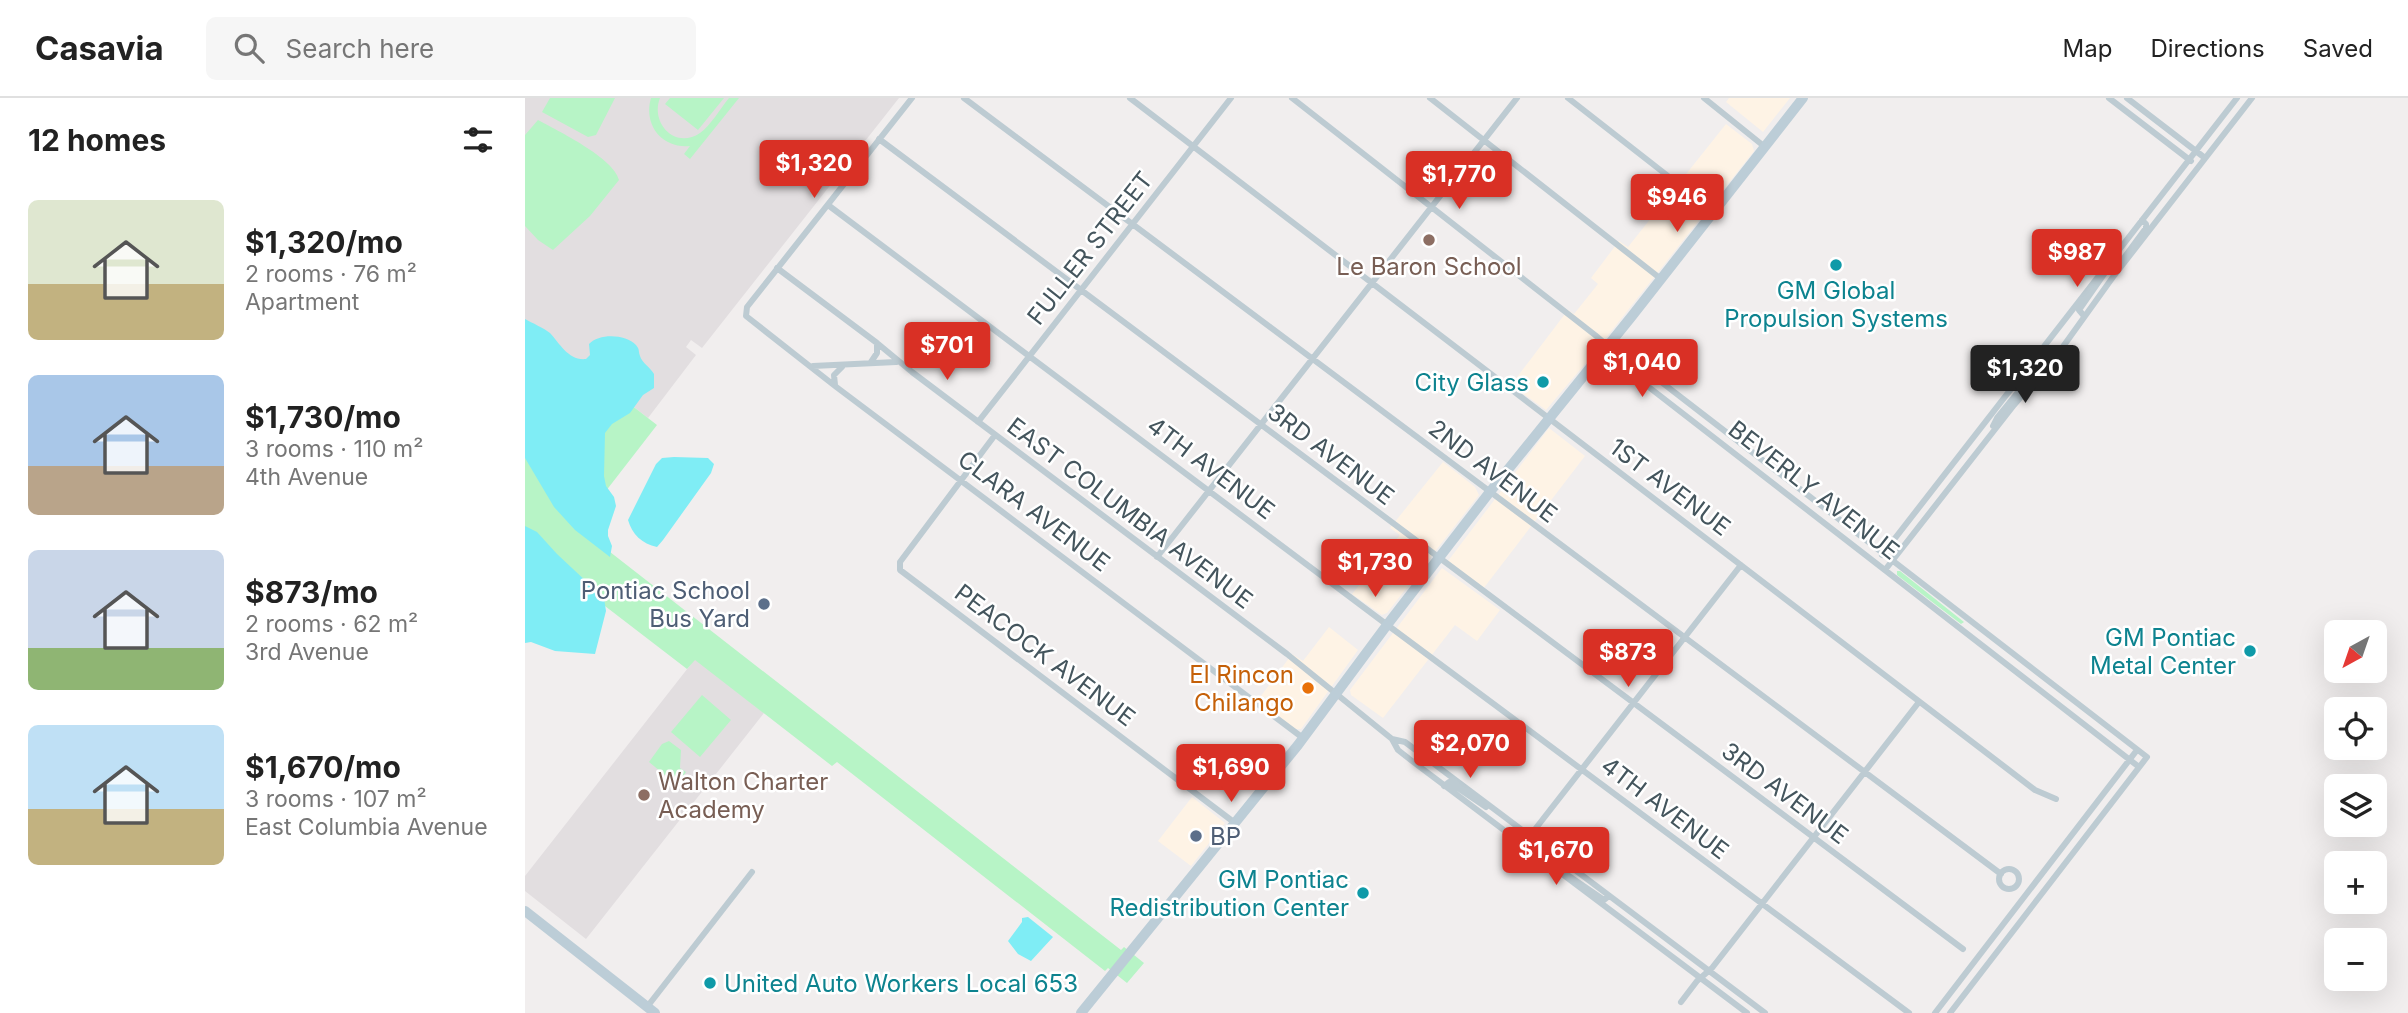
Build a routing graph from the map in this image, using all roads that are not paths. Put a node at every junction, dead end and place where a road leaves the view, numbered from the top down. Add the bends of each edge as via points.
1 (912, 98) edge
2 (964, 98) edge
3 (1130, 98) edge
4 (1231, 98) edge
5 (1292, 98) edge
6 (1430, 98) edge
7 (1517, 98) edge
8 (1568, 98) edge
9 (1704, 98) edge
10 (1803, 98) edge
11 (2109, 98) edge
12 (2127, 98) edge
13 (2237, 98) edge
14 (2249, 99) edge
15 (879, 139) junction
16 (1484, 140) junction
17 (1193, 147) junction
18 (1765, 147) junction
19 (2196, 151) junction
20 (2205, 158) junction
21 (2189, 160) junction
22 (2198, 167) junction
23 (828, 205) junction
24 (1431, 207) junction
25 (1714, 212) junction
26 (2143, 220) junction
27 (1133, 225) junction
28 (2114, 256) junction
29 (777, 268) junction
30 (2113, 277) junction
31 (1661, 279) junction
32 (1371, 284) junction
33 (1081, 291) junction
34 (2084, 316) junction
35 (877, 343) junction
36 (1608, 346) junction
37 (1030, 355) junction
38 (1312, 360) junction
39 (871, 362) junction
40 (899, 363) junction
41 (812, 366) junction
42 (842, 367) junction
43 (2020, 377) junction
44 (835, 386) junction
45 (1547, 419) junction
46 (978, 422) junction
47 (1260, 425) junction
48 (995, 435) junction
49 (1988, 438) junction
50 (961, 481) junction
51 (1210, 490) junction
52 (1489, 493) junction
53 (1883, 554) junction
54 (1157, 557) junction
55 (1438, 559) junction
56 (1892, 561) junction
57 (1876, 563) junction
58 (1741, 565) junction
59 (1885, 570) junction
60 (1387, 625) junction
61 (1684, 638) junction
62 (1336, 694) junction
63 (1919, 702) junction
64 (1633, 704) junction
65 (1303, 738) junction
66 (1392, 738) junction
67 (2137, 750) junction
68 (2130, 760) junction
69 (2139, 767) junction
70 (1582, 770) junction
71 (1864, 772) junction
72 (1444, 786) junction
73 (2056, 799) dead end
74 (1500, 814) junction
75 (1235, 823) junction
76 (1529, 837) junction
77 (1813, 838) junction
78 (1554, 869) junction
79 (753, 872) dead end
80 (2001, 874) dead end
81 (1609, 897) junction
82 (1762, 904) junction
83 (525, 911) edge
84 (1963, 949) dead end
85 (1709, 971) junction
86 (1701, 978) junction
87 (1681, 1002) dead end
88 (651, 1010) edge
89 (1081, 1013) edge
90 (1747, 1013) edge
91 (1765, 1013) edge
92 (1909, 1013) edge
93 (1935, 1013) edge
94 (1950, 1013) edge

1 - 15 street
2 - 27 street, 2ND AVENUE
3 - 17 street, 1ST AVENUE
4 - 17 street, FULLER STREET
5 - 24 street
6 - 16 street
7 - 16 street
8 - 25 street
9 - 18 street
10 - 18 main road
11 - 21 street
12 - 19 street
13 - 19 street
14 - 20 street
15 - 23 street
15 - 33 street, 3RD AVENUE
16 - 24 street
16 - 31 street
17 - 27 street, FULLER STREET
17 - 32 street, 1ST AVENUE
18 - 25 main road
19 - 20 street
19 - 21 street
20 - 22 street
21 - 22 street
21 - 26 street
22 - 30 street
23 - 29 street
23 - 37 street, 4TH AVENUE
24 - 32 street
24 - 36 street
25 - 31 main road
26 - 28 street
26 - 30 street via 2146,228
27 - 33 street, FULLER STREET
27 - 38 street, 2ND AVENUE
28 - 34 street via 2079,310
28 - 43 street
29 - 35 street, EAST COLUMBIA AVENUE
29 - 41 street, CLARA AVENUE via 745,313
30 - 34 street
31 - 36 main road
32 - 38 street
32 - 45 street, 1ST AVENUE
33 - 37 street, FULLER STREET
33 - 47 street, 3RD AVENUE
34 - 49 street
35 - 39 street
35 - 40 street, EAST COLUMBIA AVENUE
36 - 45 main road
36 - 53 street, BEVERLY AVENUE via 1625,354
36 - 57 street, BEVERLY AVENUE via 1619,364
37 - 46 street, FULLER STREET
37 - 51 street, 4TH AVENUE
38 - 47 street
38 - 52 street, 2ND AVENUE
39 - 40 street
39 - 42 street
40 - 46 street, EAST COLUMBIA AVENUE
41 - 42 street
41 - 44 street, CLARA AVENUE
42 - 44 street via 834,375
43 - 49 street via 2024,385 1997,418
43 - 53 street
44 - 50 street, CLARA AVENUE
45 - 52 main road
45 - 58 street, 1ST AVENUE
46 - 48 street, EAST COLUMBIA AVENUE
47 - 51 street
47 - 55 street, 3RD AVENUE
48 - 50 street
48 - 54 street, EAST COLUMBIA AVENUE
49 - 56 street
50 - 65 street, CLARA AVENUE
50 - 75 street, PEACOCK AVENUE via 900,562 901,572
51 - 54 street
51 - 60 street, 4TH AVENUE
52 - 55 main road
52 - 61 street, 2ND AVENUE
53 - 56 street, BEVERLY AVENUE
53 - 57 street
54 - 62 street, EAST COLUMBIA AVENUE
55 - 60 main road
55 - 64 street, 3RD AVENUE
56 - 59 street
56 - 67 street, BEVERLY AVENUE
57 - 59 street, BEVERLY AVENUE
58 - 61 street
58 - 63 street, 1ST AVENUE
59 - 68 street, BEVERLY AVENUE
60 - 62 main road
60 - 70 street, 4TH AVENUE
61 - 64 street
61 - 71 street, 2ND AVENUE
62 - 65 main road
62 - 66 street, EAST COLUMBIA AVENUE
63 - 71 street
63 - 73 street, 1ST AVENUE via 2035,790
64 - 70 street
64 - 77 street, 3RD AVENUE
65 - 75 main road
66 - 72 street, EAST COLUMBIA AVENUE via 1398,750
66 - 74 street, EAST COLUMBIA AVENUE via 1405,742
67 - 68 street
67 - 69 street, BEVERLY AVENUE via 2147,757
68 - 69 street, BEVERLY AVENUE
68 - 93 street
69 - 94 street
70 - 76 street
70 - 82 street, 4TH AVENUE
71 - 77 street
71 - 80 street, 2ND AVENUE
72 - 74 street, EAST COLUMBIA AVENUE via 1449,782
72 - 78 street, EAST COLUMBIA AVENUE
74 - 76 street, EAST COLUMBIA AVENUE
75 - 89 main road
76 - 81 street, EAST COLUMBIA AVENUE
77 - 82 street
77 - 84 street, 3RD AVENUE
78 - 81 street, EAST COLUMBIA AVENUE via 1604,900
78 - 86 street, EAST COLUMBIA AVENUE
79 - 88 street
81 - 85 street, EAST COLUMBIA AVENUE
82 - 85 street
82 - 92 street, 4TH AVENUE
83 - 88 main road
85 - 86 street
85 - 91 street, EAST COLUMBIA AVENUE
86 - 87 street
86 - 90 street, EAST COLUMBIA AVENUE

